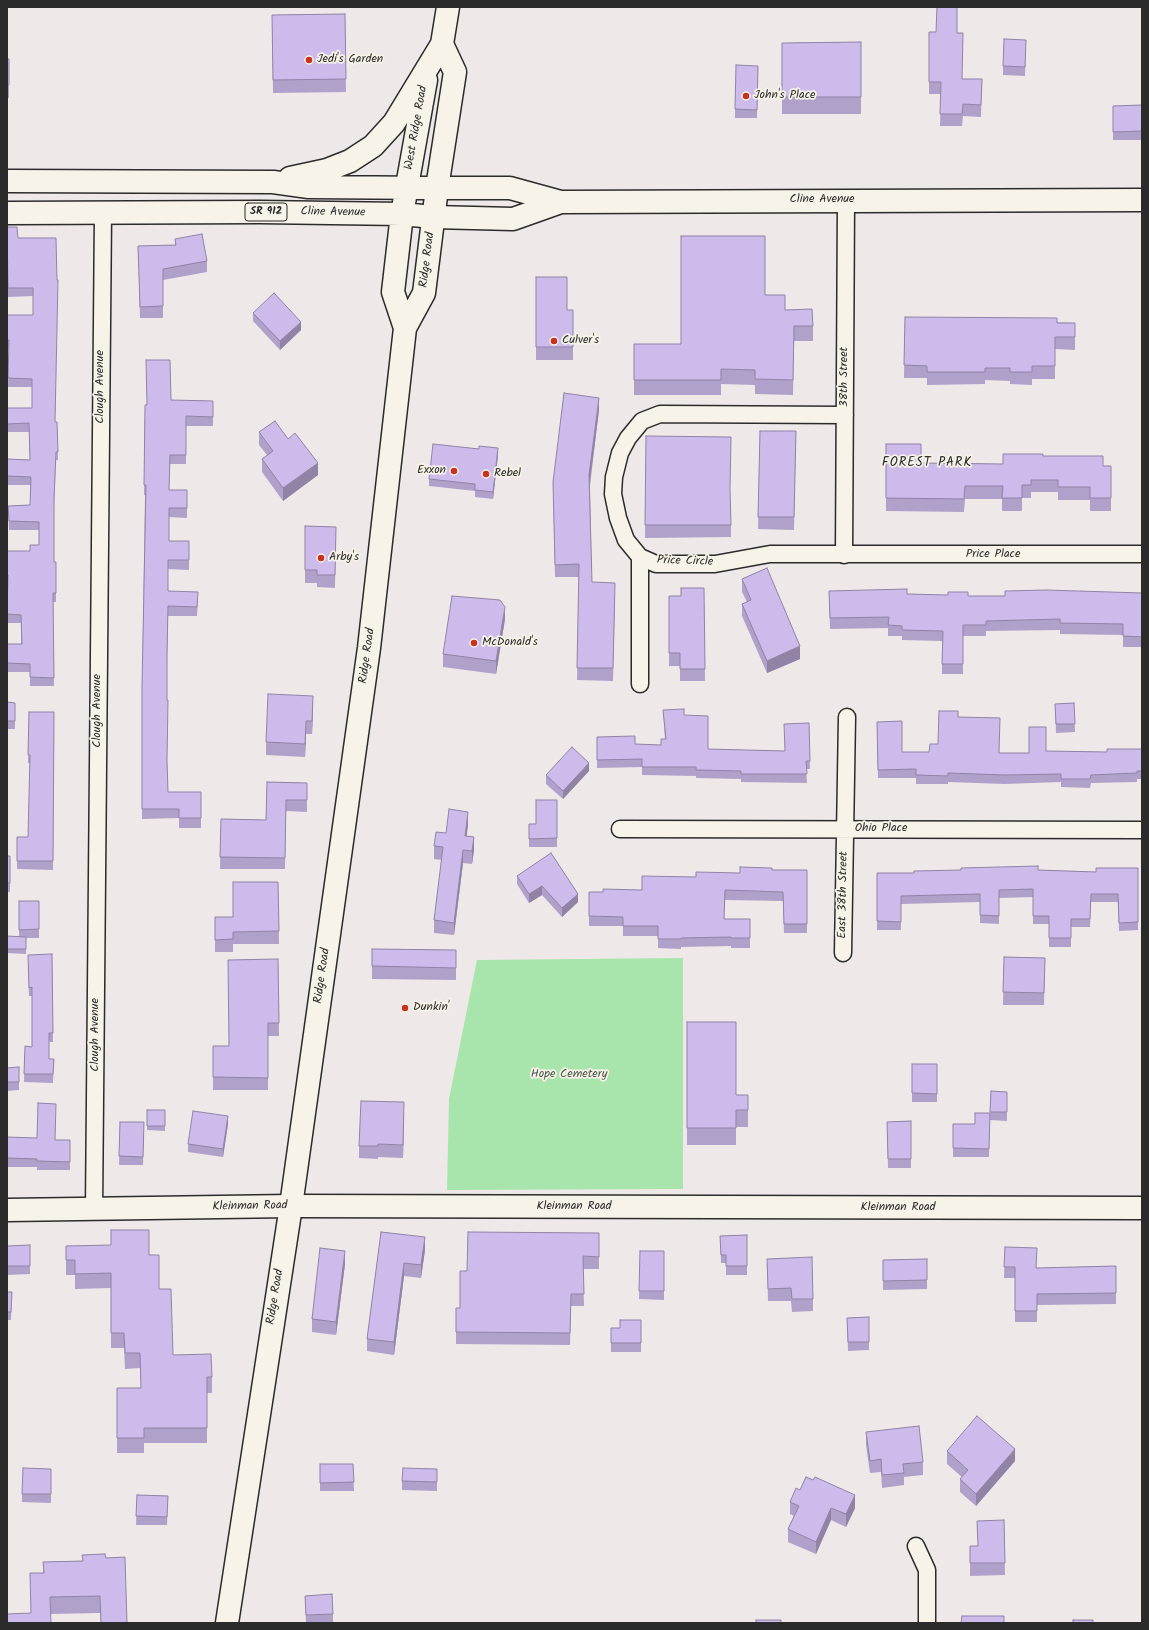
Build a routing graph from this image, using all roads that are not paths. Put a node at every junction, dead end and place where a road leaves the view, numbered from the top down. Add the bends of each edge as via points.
1 (448, 7) edge
2 (442, 44) junction
3 (428, 67) junction
4 (7, 181) edge
5 (273, 182) junction
6 (407, 188) junction
7 (437, 188) junction
8 (846, 200) junction
9 (1142, 200) edge
10 (561, 202) junction
11 (7, 213) edge
12 (103, 213) junction
13 (402, 214) junction
14 (433, 217) junction
15 (405, 328) junction
16 (846, 415) junction
17 (1142, 554) edge
18 (844, 555) junction
19 (640, 557) junction
20 (640, 684) dead end
21 (847, 717) dead end
22 (620, 829) dead end
23 (844, 829) junction
24 (1142, 830) edge
25 (843, 953) dead end
26 (290, 1206) junction
27 (1142, 1208) edge
28 (94, 1209) junction
29 (7, 1210) edge
30 (916, 1546) dead end
31 (227, 1623) edge
32 (927, 1623) edge

1 - 2 main road, West Ridge Road
2 - 3 main road, West Ridge Road
2 - 7 main road via 455,72
3 - 5 main road via 394,123 373,146 350,161 327,170
3 - 6 main road, West Ridge Road
4 - 5 main road, Cline Avenue
5 - 6 main road, Cline Avenue via 308,187
6 - 7 main road, Cline Avenue
6 - 13 main road, West Ridge Road
7 - 10 main road, Cline Avenue via 510,188
7 - 14 main road, Ridge Road
8 - 9 main road, Cline Avenue
8 - 10 main road, Cline Avenue
8 - 16 street, 38th Street
10 - 14 main road, Cline Avenue via 513,219
11 - 12 main road, Cline Avenue / SR 912
12 - 13 main road, Cline Avenue / SR 912
12 - 28 street, Clough Avenue
13 - 14 main road, Cline Avenue / SR 912
13 - 15 main road, Ridge Road via 393,292
14 - 15 main road, Ridge Road via 424,294
15 - 26 main road, Ridge Road via 369,648
16 - 18 street, 38th Street
16 - 19 street, Price Circle via 660,414 642,422 628,438 620,453 613,494 626,540
17 - 18 street, Price Place
18 - 19 street, Price Circle via 770,554 715,564 656,564
19 - 20 street
21 - 23 street, East 38th Street
22 - 23 street, Ohio Place
23 - 24 street, Ohio Place
23 - 25 street, East 38th Street
26 - 27 main road, Kleinman Road
26 - 28 main road, Kleinman Road
26 - 31 main road, Ridge Road
28 - 29 main road, Kleinman Road
30 - 32 street via 927,1570

